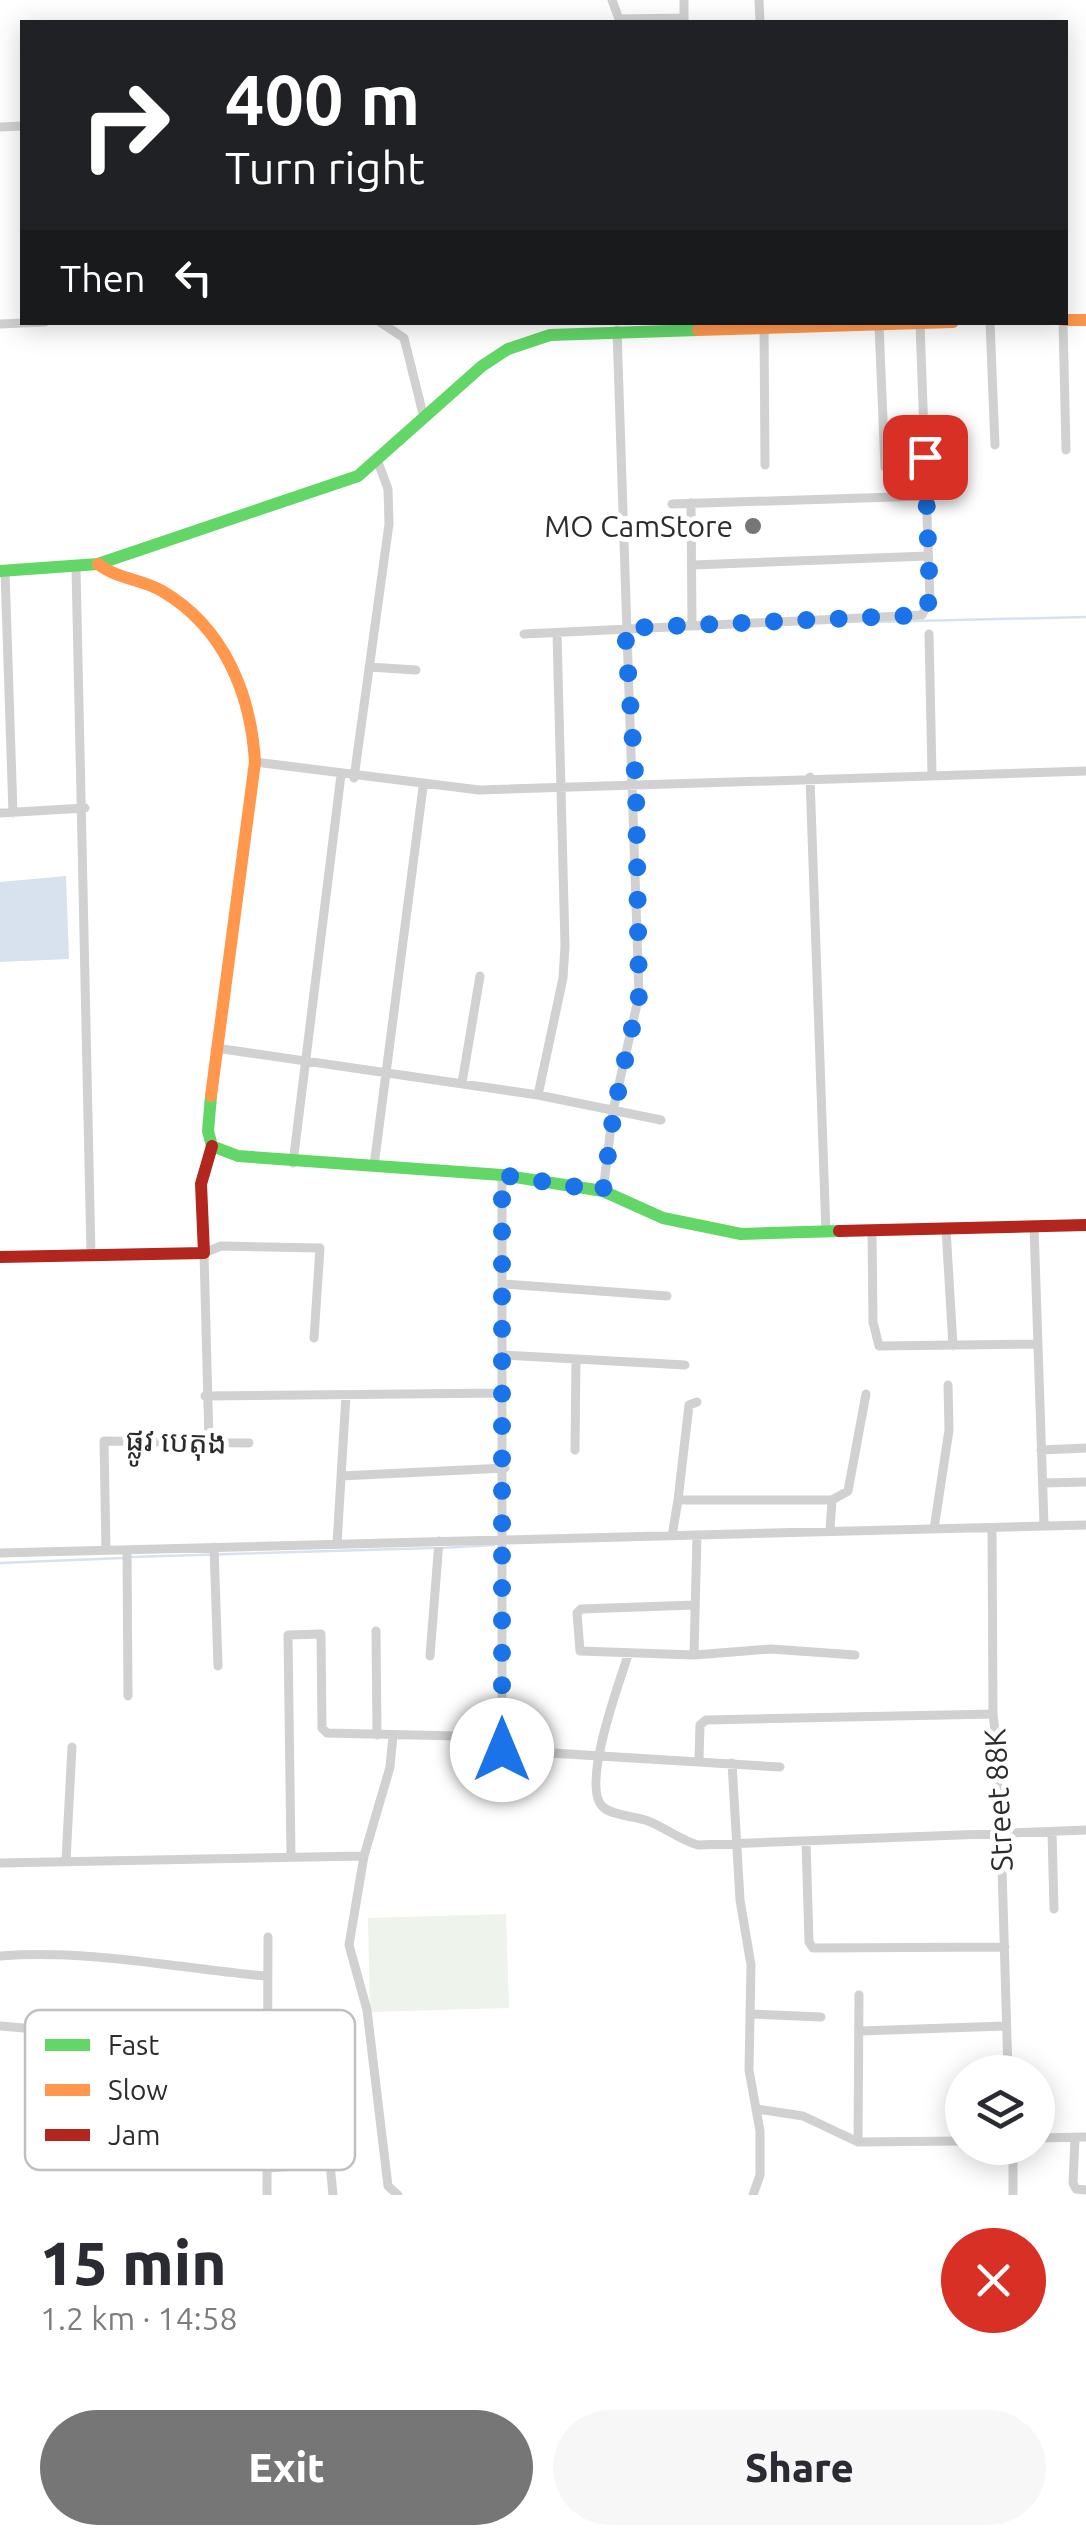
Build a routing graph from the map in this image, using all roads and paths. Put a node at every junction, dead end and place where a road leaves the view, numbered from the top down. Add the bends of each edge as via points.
1 (612, 0) edge
2 (684, 0) edge
3 (684, 20) edge
4 (384, 325) edge
5 (694, 325) edge
6 (764, 325) edge
7 (878, 325) edge
8 (920, 325) edge
9 (990, 325) edge
10 (1064, 325) edge
11 (582, 326) edge
12 (617, 330) junction
13 (423, 414) junction
14 (995, 444) dead end
15 (1066, 450) dead end
16 (378, 462) junction
17 (765, 466) dead end
18 (885, 467) dead end
19 (926, 496) junction
20 (691, 503) junction
21 (672, 504) dead end
22 (928, 556) junction
23 (98, 564) junction
24 (693, 565) junction
25 (76, 568) junction
26 (2, 571) edge
27 (692, 623) junction
28 (625, 628) junction
29 (557, 633) junction
30 (524, 634) dead end
31 (929, 634) dead end
32 (368, 667) junction
33 (416, 670) dead end
34 (254, 762) junction
35 (1086, 771) edge
36 (932, 774) junction
37 (341, 775) junction
38 (810, 777) junction
39 (354, 778) junction
40 (423, 787) junction
41 (636, 787) junction
42 (562, 788) junction
43 (85, 808) junction
44 (12, 813) junction
45 (0, 814) edge
46 (480, 976) dead end
47 (216, 1048) junction
48 (306, 1060) junction
49 (387, 1073) junction
50 (462, 1083) junction
51 (538, 1095) junction
52 (614, 1111) junction
53 (660, 1120) dead end
54 (212, 1146) junction
55 (293, 1163) junction
56 (374, 1166) junction
57 (502, 1175) junction
58 (603, 1191) junction
59 (1086, 1225) edge
60 (1034, 1226) junction
61 (946, 1229) junction
62 (872, 1231) junction
63 (826, 1233) junction
64 (204, 1253) junction
65 (91, 1255) junction
66 (0, 1257) edge
67 (504, 1284) junction
68 (668, 1296) dead end
69 (314, 1338) dead end
70 (1036, 1344) junction
71 (953, 1346) junction
72 (504, 1355) junction
73 (576, 1359) junction
74 (686, 1365) dead end
75 (948, 1385) dead end
76 (504, 1393) junction
77 (866, 1394) dead end
78 (346, 1395) junction
79 (205, 1396) junction
80 (697, 1402) dead end
81 (208, 1441) junction
82 (249, 1443) dead end
83 (1086, 1448) edge
84 (576, 1450) dead end
85 (1042, 1450) junction
86 (504, 1468) junction
87 (341, 1476) junction
88 (1086, 1482) edge
89 (1043, 1483) junction
90 (678, 1500) junction
91 (832, 1500) junction
92 (1086, 1525) edge
93 (1044, 1526) junction
94 (992, 1528) junction
95 (934, 1529) junction
96 (830, 1530) junction
97 (696, 1535) junction
98 (672, 1536) junction
99 (505, 1538) junction
100 (337, 1544) junction
101 (438, 1546) junction
102 (215, 1549) junction
103 (106, 1550) junction
104 (0, 1553) edge
105 (128, 1556) junction
106 (694, 1605) junction
107 (376, 1631) dead end
108 (628, 1655) junction
109 (694, 1655) junction
110 (430, 1656) dead end
111 (855, 1656) dead end
112 (218, 1666) dead end
113 (128, 1696) dead end
114 (993, 1714) junction
115 (377, 1735) junction
116 (394, 1736) junction
117 (502, 1737) junction
118 (72, 1747) dead end
119 (598, 1754) junction
120 (699, 1760) junction
121 (732, 1763) junction
122 (780, 1767) dead end
123 (1086, 1830) edge
124 (1052, 1832) junction
125 (1001, 1834) junction
126 (735, 1842) junction
127 (806, 1842) junction
128 (364, 1856) junction
129 (290, 1857) junction
130 (66, 1860) junction
131 (0, 1863) edge
132 (1054, 1909) dead end
133 (268, 1937) dead end
134 (1004, 1947) junction
135 (0, 1956) edge
136 (265, 1976) junction
137 (858, 1995) dead end
138 (265, 2010) edge
139 (751, 2014) junction
140 (820, 2017) dead end
141 (0, 2026) edge
142 (1006, 2026) junction
143 (25, 2028) edge
144 (860, 2031) junction
145 (1007, 2055) edge
146 (757, 2110) junction
147 (1055, 2138) edge
148 (1081, 2138) edge
149 (945, 2140) edge
150 (858, 2142) junction
151 (1013, 2165) edge
152 (267, 2170) edge
153 (331, 2170) edge
154 (1086, 2190) edge
155 (268, 2195) edge
156 (333, 2195) edge
157 (398, 2195) edge
158 (753, 2195) edge
159 (1013, 2195) edge

1 - 3 street via 619,19
2 - 3 street
4 - 13 street via 404,338
5 - 12 street
6 - 17 street
7 - 18 street
8 - 19 street
9 - 14 street
10 - 15 street
11 - 12 street
11 - 13 street via 508,349
12 - 28 street
13 - 16 street
16 - 23 street via 358,476
16 - 32 street via 389,524
19 - 20 street
19 - 22 street
20 - 21 street
20 - 24 street
22 - 24 street
22 - 27 street via 930,599 917,617
23 - 25 street
23 - 34 street via 174,597 206,630 247,696
24 - 27 street
25 - 26 street
25 - 43 street
26 - 44 street
27 - 28 street
28 - 29 street
28 - 41 street
29 - 30 street
29 - 42 street
31 - 36 street
32 - 33 street
32 - 39 street
34 - 37 street
34 - 47 street
35 - 36 street
36 - 38 street
37 - 39 street
37 - 48 street
38 - 41 street
38 - 63 street
39 - 40 street
40 - 42 street
40 - 49 street
41 - 42 street
41 - 52 street via 639,996
42 - 51 street via 563,978
43 - 44 street
43 - 65 street
44 - 45 street
46 - 50 street
47 - 48 street
47 - 54 street
48 - 49 street
48 - 55 street
49 - 50 street
49 - 56 street
50 - 51 street
51 - 52 street
52 - 53 street
52 - 58 street
54 - 55 street
54 - 64 street via 202,1183
55 - 56 street
56 - 57 street
57 - 58 street
57 - 67 street
58 - 63 street via 663,1218 741,1234
59 - 60 street
60 - 61 street
60 - 70 street
61 - 62 street
61 - 71 street
62 - 63 street
62 - 71 street via 875,1340 885,1348
64 - 65 street
64 - 69 street via 221,1246 320,1248
64 - 79 street
65 - 66 street
67 - 68 street
67 - 72 street
70 - 71 street
70 - 85 street
72 - 73 street
72 - 76 street
73 - 74 street
73 - 84 street
75 - 95 street via 949,1430
76 - 78 street
76 - 86 street
77 - 91 street via 848,1490
78 - 79 street
78 - 87 street
79 - 81 street
80 - 90 street via 689,1405 686,1419
81 - 82 street, ផ្លូវ បេតុង
81 - 103 street, ផ្លូវ បេតុង via 104,1441
83 - 85 street
85 - 89 street
86 - 87 street
86 - 99 street
87 - 100 street
88 - 89 street
89 - 93 street
90 - 91 street
90 - 98 street
91 - 96 street
92 - 93 street
93 - 94 street
94 - 95 street
94 - 114 street, Street 88K
95 - 96 street
96 - 97 street
97 - 98 street
97 - 106 street
98 - 99 street
99 - 101 street
99 - 117 street
100 - 101 street
100 - 102 street
101 - 110 street
102 - 105 street
102 - 112 street
103 - 104 street
103 - 105 street
105 - 113 street
106 - 108 street via 576,1613 580,1651
106 - 109 street
107 - 115 street
108 - 109 street
108 - 119 street
109 - 111 street via 771,1650
114 - 120 street via 706,1720 700,1725
114 - 125 street, Street 88K
115 - 116 street
115 - 129 street via 323,1731 321,1634 288,1635
116 - 117 street
116 - 128 street
117 - 119 street via 502,1750
118 - 130 street
119 - 120 street
119 - 126 street via 605,1809 698,1845
120 - 121 street
121 - 122 street
121 - 126 street
123 - 124 street
124 - 125 street
124 - 132 street
125 - 127 street
125 - 134 street, Street 88K
126 - 127 street
126 - 139 street
127 - 134 street via 813,1948
128 - 129 street
128 - 157 street via 349,1954 367,2010 388,2186
129 - 130 street
130 - 131 street
133 - 136 street
134 - 142 street, Street 88K
135 - 136 street via 74,1956
136 - 138 street
137 - 144 street
139 - 140 street
139 - 146 street via 749,2070
141 - 143 street
142 - 144 street
142 - 145 street, Street 88K
144 - 150 street
146 - 150 street via 802,2116
146 - 158 street via 760,2174
147 - 148 street
148 - 154 street via 1073,2183
149 - 150 street
151 - 159 street
152 - 155 street
153 - 156 street

